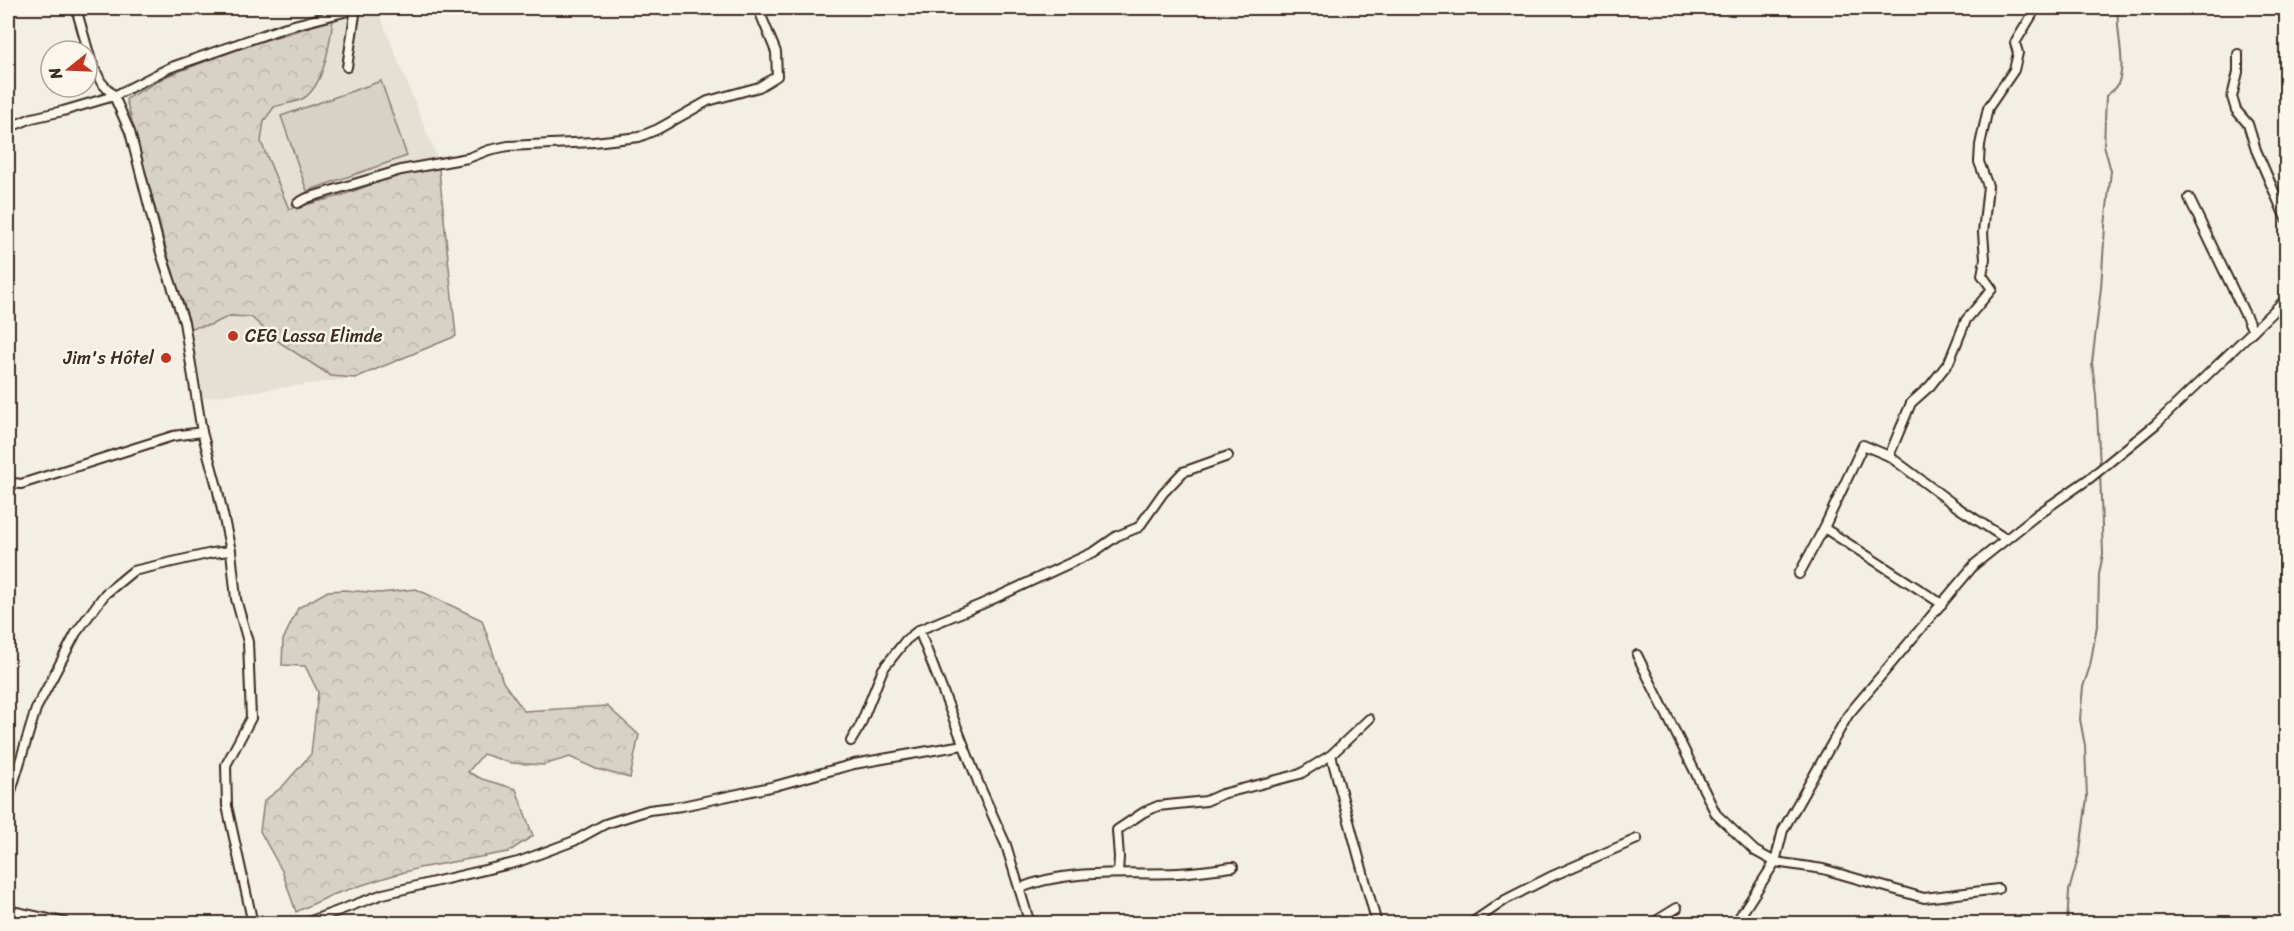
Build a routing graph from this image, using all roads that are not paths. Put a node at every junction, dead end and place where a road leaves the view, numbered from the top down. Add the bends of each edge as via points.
1 (76, 8) edge
2 (356, 8) edge
3 (758, 8) edge
4 (2032, 15) dead end
5 (2238, 54) dead end
6 (347, 67) dead end
7 (114, 96) junction
8 (8, 128) edge
9 (2189, 198) dead end
10 (298, 203) dead end
11 (2286, 219) edge
12 (2286, 299) edge
13 (2280, 306) junction
14 (2286, 314) edge
15 (2253, 331) junction
16 (202, 432) junction
17 (1228, 456) dead end
18 (1888, 456) junction
19 (14, 483) dead end
20 (1824, 528) junction
21 (2006, 539) junction
22 (231, 551) junction
23 (1799, 574) dead end
24 (1942, 604) junction
25 (919, 630) junction
26 (1637, 655) dead end
27 (1369, 719) dead end
28 (851, 741) dead end
29 (963, 745) junction
30 (1331, 755) junction
31 (8, 801) edge
32 (1636, 839) dead end
33 (1775, 862) junction
34 (1233, 867) dead end
35 (1118, 873) junction
36 (1020, 888) junction
37 (1998, 889) dead end
38 (1677, 908) dead end
39 (8, 912) edge
40 (63, 924) edge
41 (253, 924) edge
42 (279, 924) edge
43 (1030, 924) edge
44 (1377, 924) edge
45 (1470, 924) edge
46 (1651, 924) edge
47 (1735, 924) edge

1 - 7 street via 91,61 101,82
2 - 6 street
2 - 7 street via 286,27 169,68
3 - 10 street via 777,52 777,76 759,87 708,101 639,137 508,146 401,170
4 - 18 street via 2015,43 2018,53 2014,70 1988,108 1980,146 1979,162 1988,186 1982,275 1992,289 1966,320 1949,362 1911,403
5 - 11 street via 2232,97 2236,110 2248,124
7 - 8 street
7 - 16 street via 130,132 161,253 184,322
9 - 15 street
12 - 13 street
13 - 14 street
13 - 15 street
15 - 21 street via 2156,424
16 - 19 street via 173,436
16 - 22 street
17 - 25 street via 1183,472 1163,492 1139,527 1094,552
18 - 20 street via 1863,445
18 - 21 street
20 - 23 street
20 - 24 street
21 - 24 street via 1975,564
22 - 31 street via 133,571 105,594 76,633 36,709
22 - 41 street via 236,599 248,642 251,717 226,765 227,806
24 - 33 street via 1848,715 1783,830
25 - 28 street via 883,669
25 - 29 street
26 - 33 street via 1716,814 1755,851
27 - 30 street
29 - 36 street
29 - 42 street via 854,764 776,786 649,810 604,824 574,841 518,862 383,894 308,922
30 - 35 street via 1300,774 1206,801 1171,804 1144,812 1117,830
30 - 44 street
32 - 45 street via 1532,886
33 - 37 street via 1822,869 1924,898
33 - 47 street
34 - 35 street via 1179,873
35 - 36 street via 1055,878
36 - 43 street
38 - 46 street
39 - 40 main road

